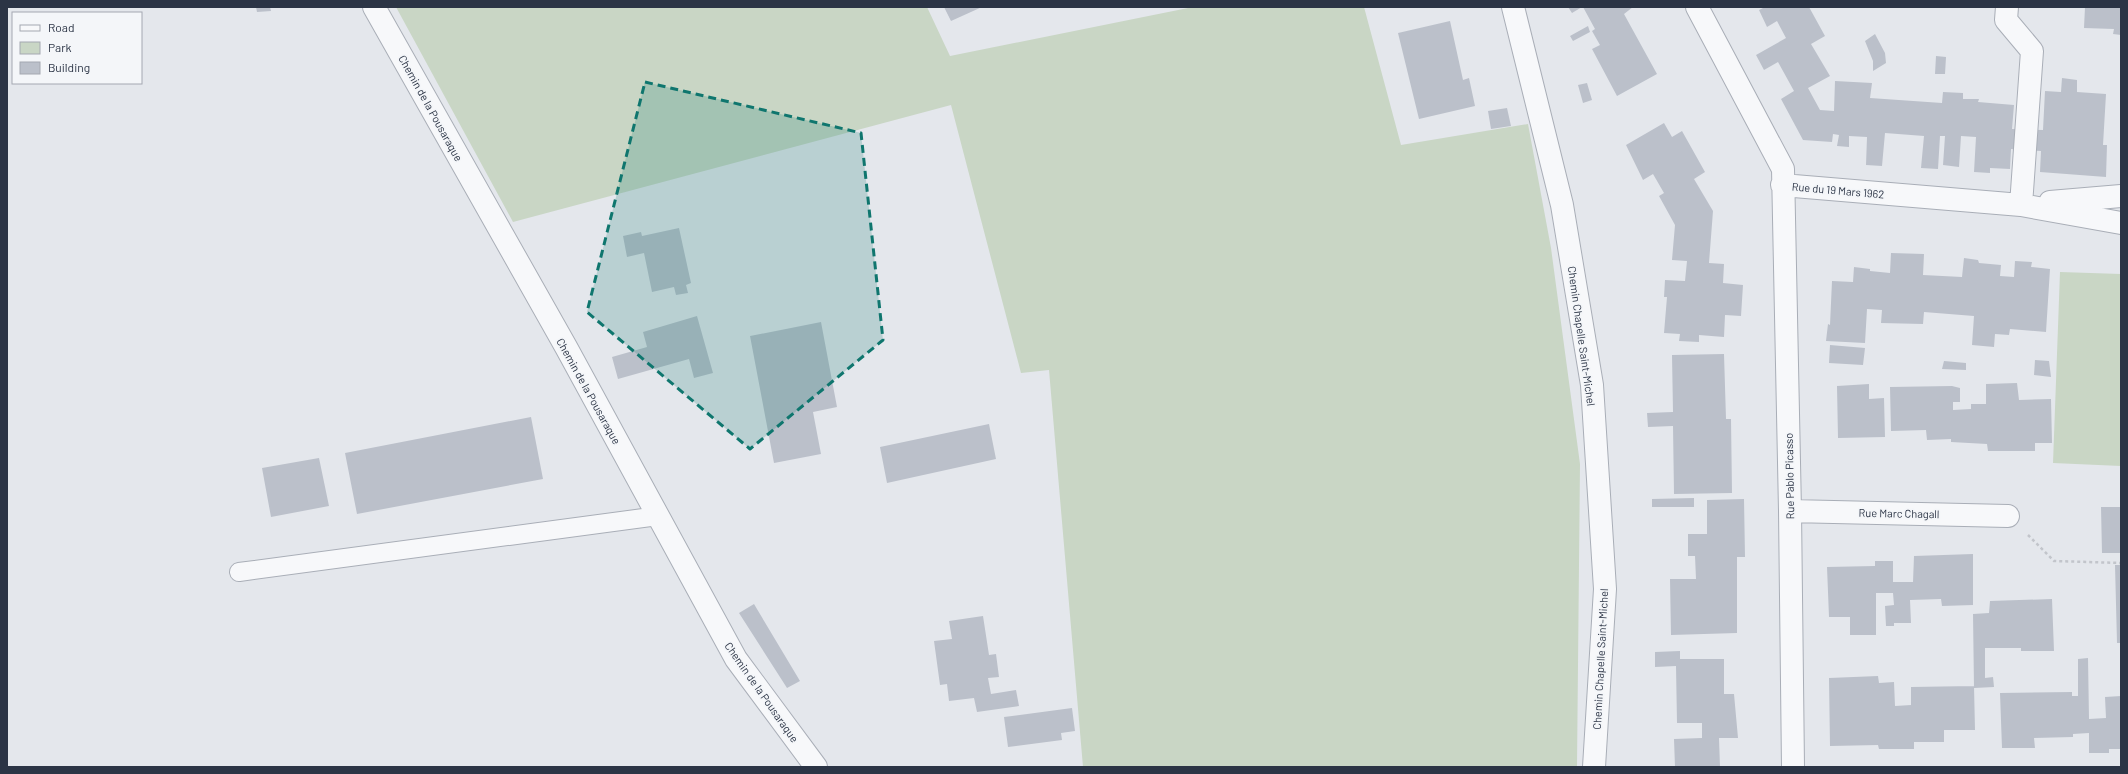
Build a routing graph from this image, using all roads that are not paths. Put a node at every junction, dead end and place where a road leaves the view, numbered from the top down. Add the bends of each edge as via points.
1 (374, 7) edge
2 (1513, 7) edge
3 (1697, 7) edge
4 (2007, 7) edge
5 (1782, 185) junction
6 (2121, 196) edge
7 (2021, 205) junction
8 (2121, 223) edge
9 (1790, 511) junction
10 (658, 516) junction
11 (2008, 516) road end
12 (239, 572) dead end
13 (816, 767) edge
14 (1594, 767) edge
15 (1793, 767) edge

1 - 10 street, Chemin de la Pousaraque via 566,347
2 - 14 street, Chemin Chapelle Saint-Michel via 1562,205 1592,385 1605,589
3 - 5 street, Rue du 19 Mars 1962 via 1783,169
4 - 7 street via 2006,20 2032,52
5 - 7 street, Rue du 19 Mars 1962
5 - 9 street, Rue Pablo Picasso
6 - 7 street, Rue du 19 Mars 1962
7 - 8 street, Rue du 19 Mars 1962
9 - 11 street, Rue Marc Chagall
9 - 15 street, Rue Pablo Picasso
10 - 12 lane
10 - 13 street, Chemin de la Pousaraque via 736,659

